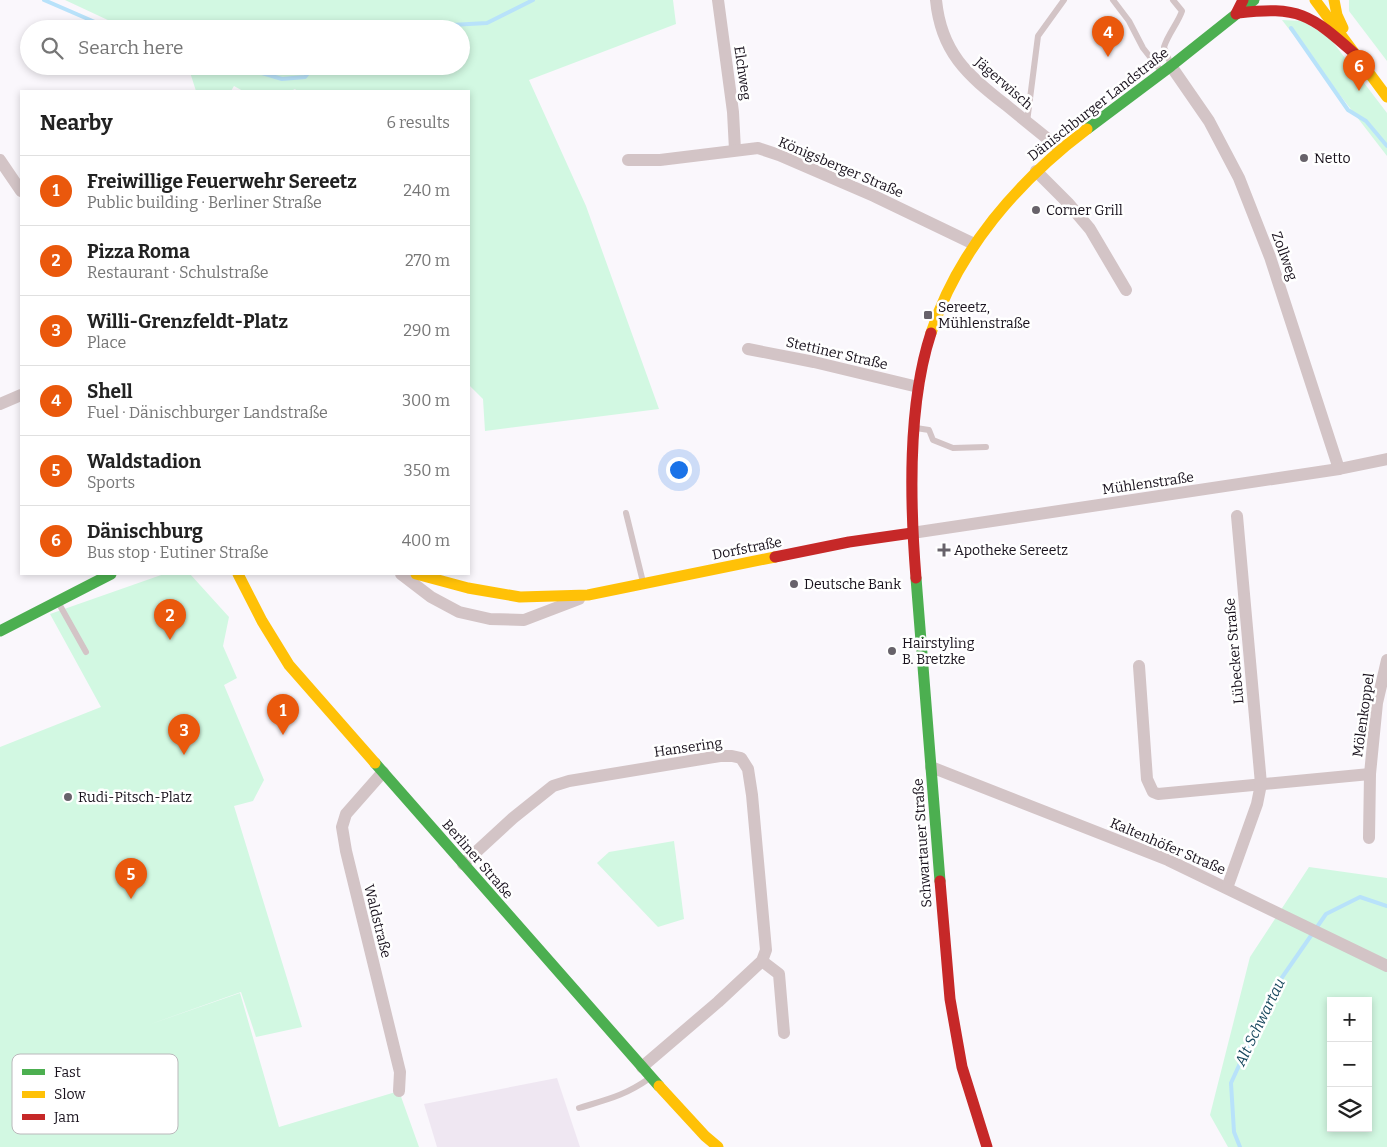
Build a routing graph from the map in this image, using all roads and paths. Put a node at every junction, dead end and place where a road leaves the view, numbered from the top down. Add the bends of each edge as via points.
1 (718, 0) edge
2 (936, 0) edge
3 (1064, 0) edge
4 (1112, 0) edge
5 (1173, 0) edge
6 (1243, 0) edge
7 (1254, 0) edge
8 (1315, 0) edge
9 (1334, 0) edge
10 (1236, 14) junction
11 (1355, 54) junction
12 (1167, 69) junction
13 (1387, 97) edge
14 (1027, 122) junction
15 (1060, 149) junction
16 (735, 150) junction
17 (0, 160) edge
18 (628, 160) dead end
19 (1036, 171) junction
20 (20, 190) edge
21 (974, 244) junction
22 (1126, 290) dead end
23 (748, 349) dead end
24 (918, 387) junction
25 (20, 395) edge
26 (0, 404) edge
27 (915, 428) junction
28 (986, 447) dead end
29 (1387, 459) edge
30 (1340, 469) junction
31 (626, 513) dead end
32 (1237, 516) dead end
33 (912, 533) junction
34 (109, 575) edge
35 (239, 575) edge
36 (402, 575) edge
37 (420, 575) edge
38 (643, 584) junction
39 (588, 595) junction
40 (58, 601) junction
41 (0, 631) edge
42 (86, 652) dead end
43 (1387, 660) edge
44 (1140, 666) dead end
45 (931, 767) junction
46 (383, 772) junction
47 (1370, 774) junction
48 (1261, 784) junction
49 (1369, 838) dead end
50 (463, 864) junction
51 (1227, 888) junction
52 (762, 961) junction
53 (1387, 966) edge
54 (784, 1033) dead end
55 (642, 1067) junction
56 (651, 1077) junction
57 (399, 1091) dead end
58 (579, 1108) dead end
59 (718, 1147) edge
60 (987, 1147) edge

1 - 16 street, Elchweg
2 - 14 street, Jägerwisch via 939,23 959,63 975,81
3 - 14 lane via 1038,36
4 - 12 lane via 1129,21 1143,48
5 - 12 lane via 1182,11 1164,47
6 - 10 main road
7 - 10 main road, Dänischburger Landstraße
8 - 11 main road
9 - 11 main road via 1337,15
10 - 11 main road via 1265,9 1298,11 1328,29
10 - 12 main road, Dänischburger Landstraße
11 - 13 main road
12 - 15 main road, Dänischburger Landstraße
12 - 30 street, Zollweg via 1209,121 1240,178 1270,257
14 - 15 street, Jägerwisch
15 - 19 main road, Dänischburger Landstraße
16 - 18 street, Königsberger Straße via 660,160
16 - 21 street, Königsberger Straße via 758,148 780,155
17 - 20 street
19 - 21 main road, Dänischburger Landstraße
19 - 22 street via 1090,229
21 - 24 main road, Dänischburger Landstraße via 936,317
23 - 24 street, Stettiner Straße
24 - 27 main road, Dänischburger Landstraße
25 - 26 street
27 - 28 lane via 929,430 933,440 953,448
27 - 33 main road, Dänischburger Landstraße
29 - 30 street, Mühlenstraße
30 - 33 street, Mühlenstraße
31 - 38 lane
32 - 48 street, Lübecker Straße
33 - 38 main road, Dorfstraße via 849,542
33 - 45 main road, Schwartauer Straße
34 - 40 main road
35 - 46 main road, Berliner Straße via 289,665
36 - 39 street, Dorfstraße via 431,597 459,612 490,619 524,620
37 - 39 main road, Dorfstraße via 520,597
38 - 39 main road, Dorfstraße
40 - 41 main road
40 - 42 lane
43 - 47 street, Mölenkoppel via 1377,703
44 - 48 street via 1147,779 1153,792
45 - 51 street, Kaltenhöfer Straße via 1168,860
45 - 60 main road, Schwartauer Straße via 950,999 962,1067
46 - 50 main road, Berliner Straße
46 - 57 street, Waldstraße via 346,814 342,827 400,1072
47 - 48 street, Mölenkoppel
47 - 49 street, Mölenkoppel
48 - 51 street, Lübecker Straße
50 - 52 street, Hansering via 552,786 720,756 741,758 748,769 752,795 766,950
50 - 55 main road, Berliner Straße
51 - 53 street, Kaltenhöfer Straße
52 - 54 street via 778,974
52 - 55 street
55 - 56 main road, Berliner Straße
56 - 58 lane via 620,1096
56 - 59 main road, Berliner Straße

